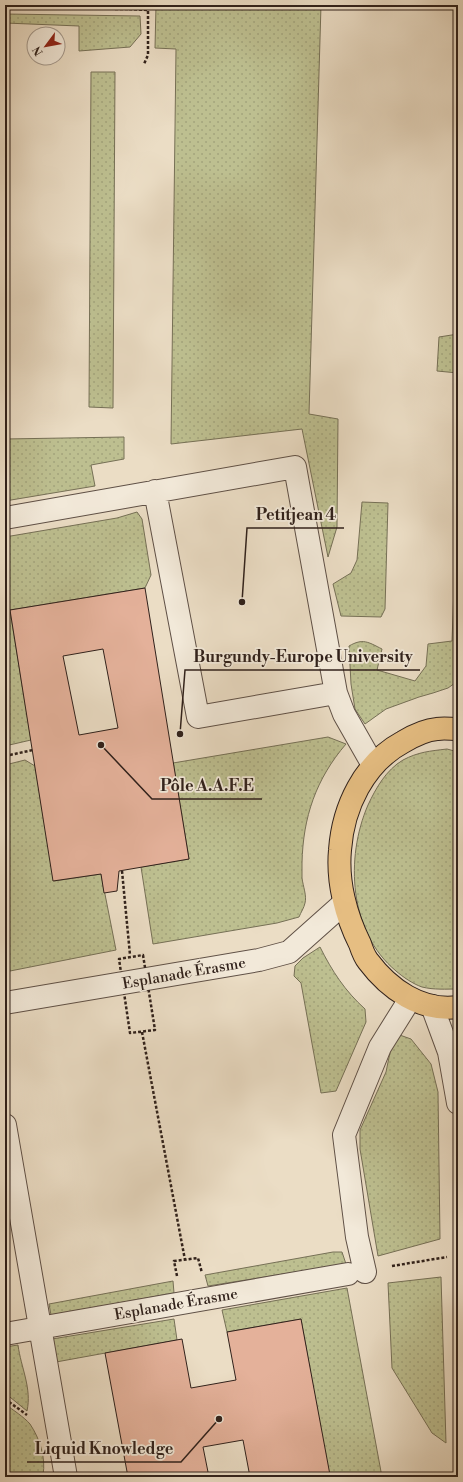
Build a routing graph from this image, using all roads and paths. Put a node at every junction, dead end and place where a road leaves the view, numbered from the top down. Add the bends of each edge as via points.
1 (129, 7) edge
2 (5, 8) edge
3 (144, 64) dead end
4 (155, 491) junction
5 (5, 518) edge
6 (336, 693) junction
7 (458, 718) edge
8 (436, 729) junction
9 (458, 729) edge
10 (32, 750) dead end
11 (5, 756) edge
12 (373, 765) junction
13 (122, 871) dead end
14 (344, 903) junction
15 (131, 957) dead end
16 (410, 999) junction
17 (5, 1003) edge
18 (432, 1006) junction
19 (457, 1007) edge
20 (142, 1032) dead end
21 (458, 1103) edge
22 (5, 1125) edge
23 (447, 1257) dead end
24 (185, 1260) dead end
25 (392, 1266) dead end
26 (39, 1328) junction
27 (5, 1334) edge
28 (66, 1477) edge

1 - 2 path
1 - 3 path via 148,10 148,55
4 - 5 lane
4 - 6 lane via 198,717
4 - 6 lane via 296,467
6 - 12 lane via 344,714
7 - 8 main road
8 - 9 main road
8 - 12 main road via 414,736 392,748
10 - 11 path
12 - 14 main road via 351,800 344,826 340,851
13 - 15 path
14 - 16 main road via 367,960 387,982
14 - 17 lane, Esplanade Érasme via 289,952 259,960
16 - 18 main road
16 - 26 lane, Esplanade Érasme via 380,1047 344,1135 357,1237 356,1273
18 - 19 main road
18 - 21 lane via 449,1052
20 - 24 path
22 - 26 lane
23 - 25 path
26 - 27 lane, Esplanade Érasme
26 - 28 lane

